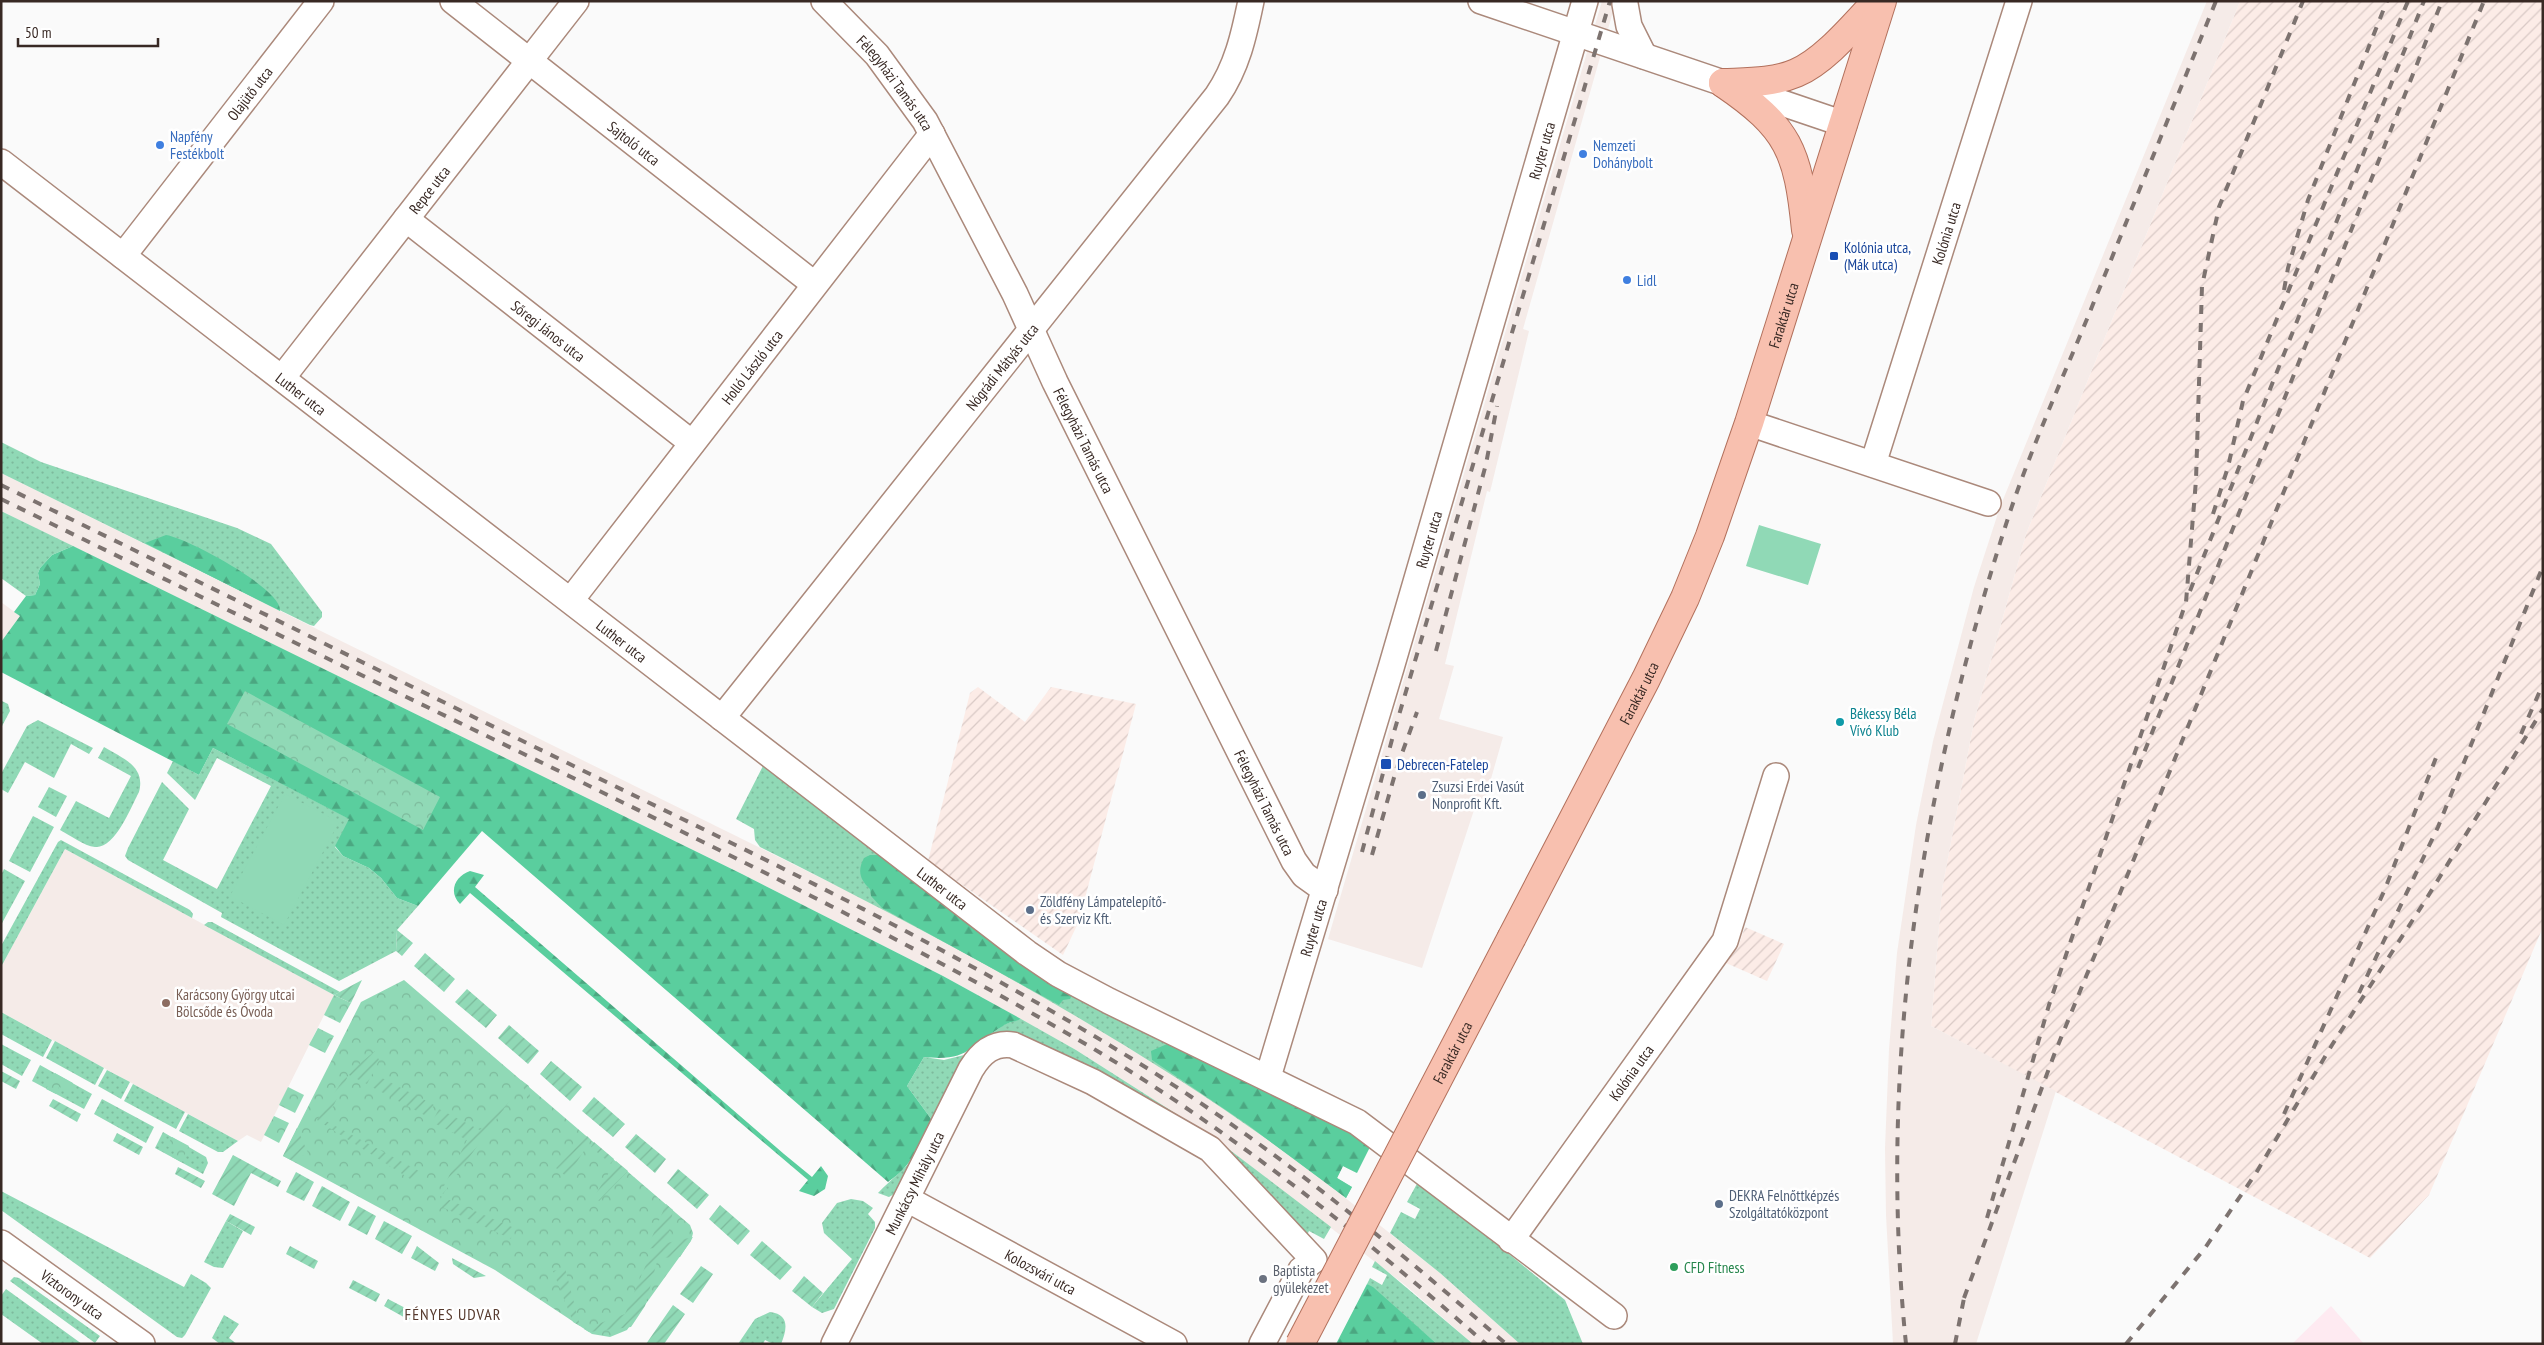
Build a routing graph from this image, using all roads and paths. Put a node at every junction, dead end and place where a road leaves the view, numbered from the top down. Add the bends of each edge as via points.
1 (322, 1) edge
2 (453, 1) edge
3 (576, 1) edge
4 (824, 1) edge
5 (1251, 1) edge
6 (1481, 1) edge
7 (1585, 1) edge
8 (1877, 1) edge
9 (1882, 1) edge
10 (2019, 1) edge
11 (1625, 4) dead end
12 (1575, 34) junction
13 (1644, 56) junction
14 (529, 61) junction
15 (1723, 83) junction
16 (1844, 124) junction
17 (932, 134) junction
18 (1, 162) edge
19 (406, 219) junction
20 (1807, 239) junction
21 (123, 256) junction
22 (814, 284) junction
23 (1032, 330) junction
24 (282, 378) junction
25 (1749, 423) junction
26 (692, 444) junction
27 (1873, 464) junction
28 (1988, 503) dead end
29 (571, 600) junction
30 (722, 718) junction
31 (1776, 776) dead end
32 (1325, 890) junction
33 (1268, 1077) junction
34 (907, 1199) junction
35 (1511, 1240) junction
36 (1, 1243) edge
37 (1614, 1316) dead end
38 (142, 1344) edge
39 (834, 1344) edge
40 (1174, 1344) edge
41 (1262, 1344) edge
42 (1300, 1344) edge

1 - 21 street, Olajütő utca
2 - 14 street, Sajtoló utca
3 - 14 street, Repce utca
4 - 17 street, Félegyházi Tamás utca via 877,55 908,95
5 - 23 street, Nógrádi Mátyás utca via 1238,54 1223,88
6 - 12 street
7 - 12 street, Ruyter utca
8 - 15 main road via 1836,42 1798,72 1771,80
9 - 16 main road, Faraktár utca
10 - 27 street, Kolónia utca
11 - 13 street via 1629,26
12 - 13 street
12 - 32 street, Ruyter utca
13 - 15 street
14 - 19 street, Repce utca
14 - 22 street, Sajtoló utca
15 - 16 street
15 - 20 main road via 1760,109 1786,142 1800,185
16 - 20 main road, Faraktár utca
17 - 22 street, Holló László utca
17 - 23 street, Félegyházi Tamás utca
18 - 21 street, Luther utca
19 - 24 street, Repce utca
19 - 26 street, Sőregi János utca
20 - 25 main road, Faraktár utca
21 - 24 street, Luther utca
22 - 26 street, Holló László utca
23 - 30 street, Nógrádi Mátyás utca
23 - 32 street, Félegyházi Tamás utca via 1294,861 1304,874
24 - 29 street, Luther utca
25 - 27 street
25 - 42 main road, Faraktár utca, bridge via 1685,598 1646,679
26 - 29 street, Holló László utca
27 - 28 street
29 - 30 street, Luther utca
30 - 33 street, Luther utca via 1046,967 1142,1018
31 - 35 street, Kolónia utca via 1725,941
32 - 33 street, Ruyter utca
33 - 35 street, Luther utca via 1357,1122
34 - 39 street, Munkácsy Mihály utca
34 - 40 street, Kolozsvári utca
34 - 41 street, Munkácsy Mihály utca via 975,1062 992,1047 1013,1045 1093,1082 1210,1150 1314,1260 1301,1270
35 - 37 street
36 - 38 street, Víztorony utca

